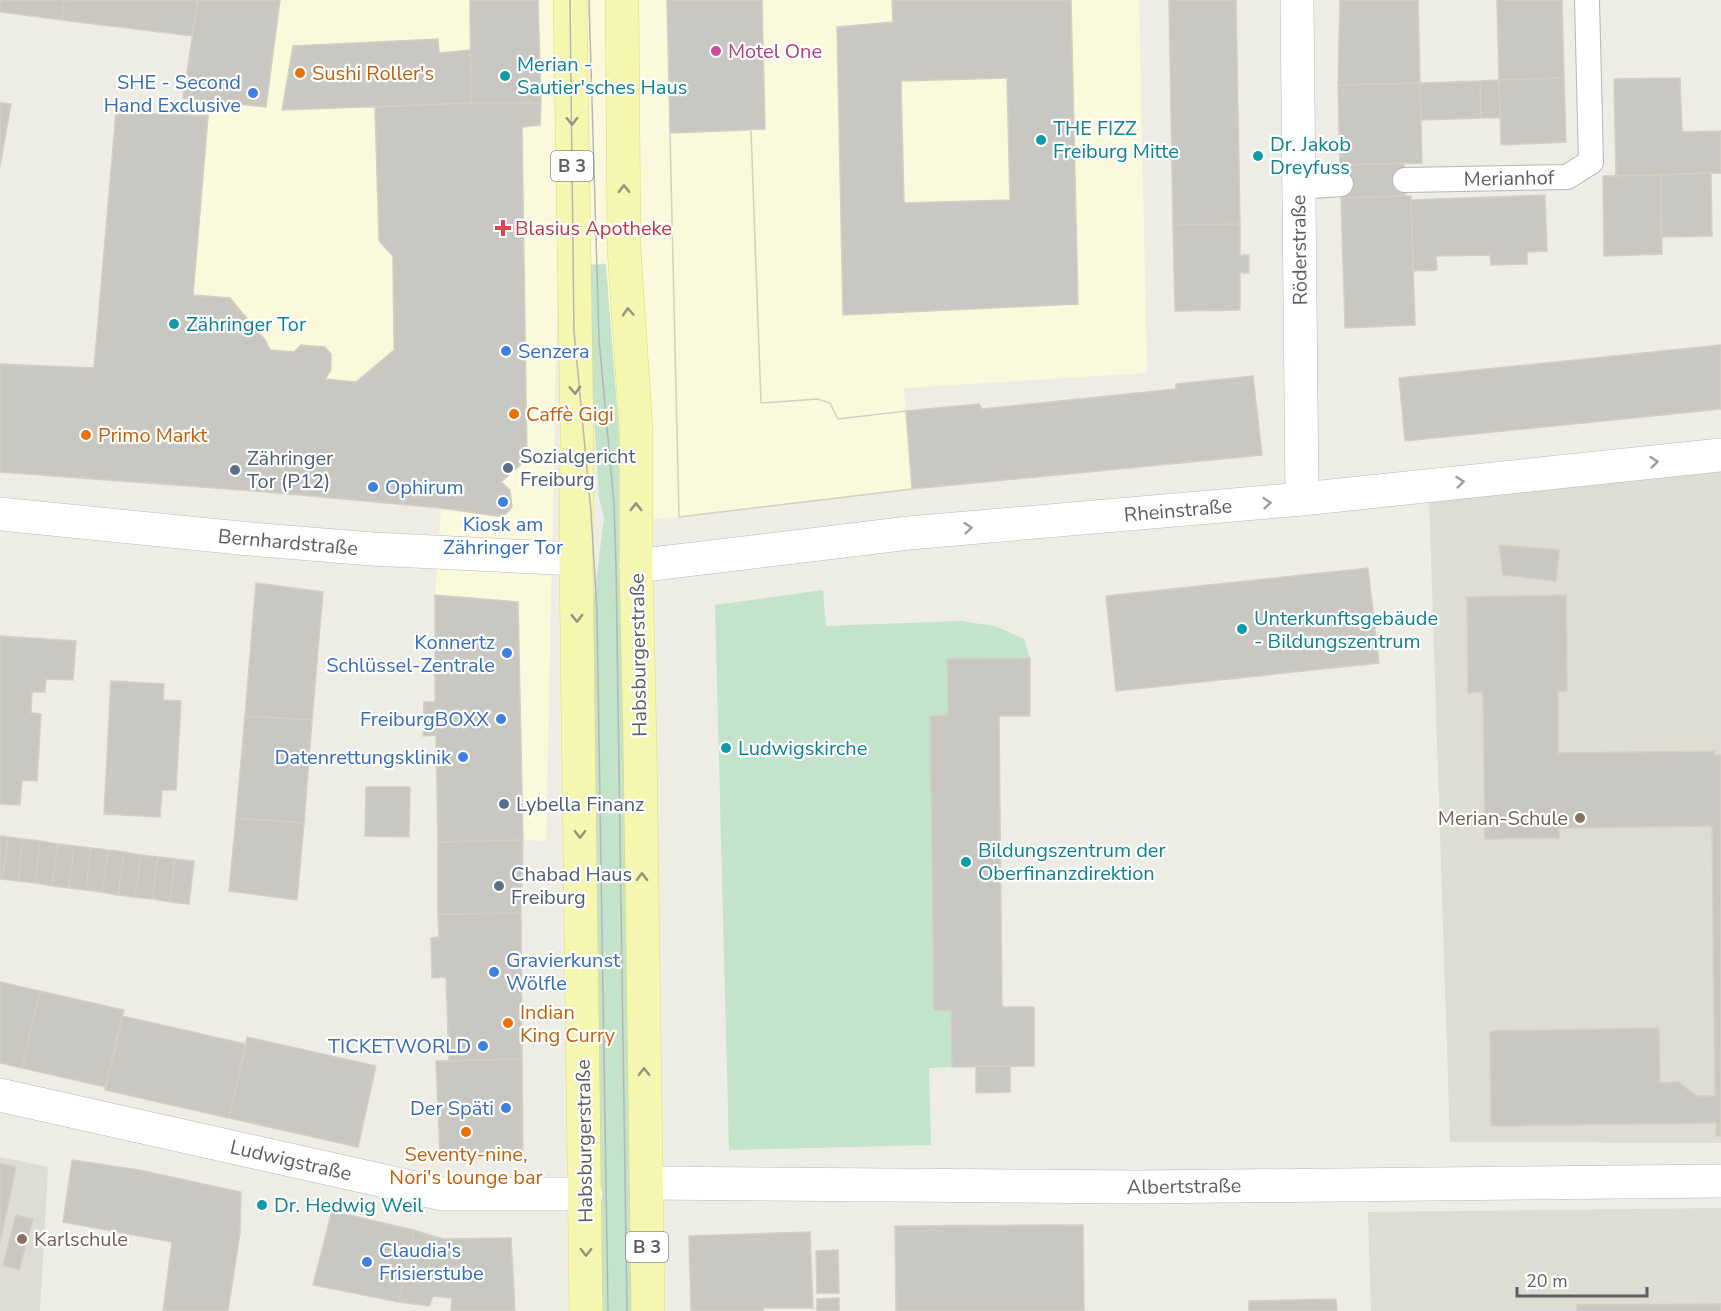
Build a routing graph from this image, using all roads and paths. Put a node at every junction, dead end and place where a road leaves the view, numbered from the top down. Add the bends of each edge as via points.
1 (570, 0) edge
2 (622, 0) edge
3 (1297, 0) edge
4 (1587, 0) edge
5 (1405, 180) dead end
6 (1341, 184) dead end
7 (1299, 187) junction
8 (1721, 455) edge
9 (1302, 499) junction
10 (0, 514) edge
11 (576, 560) junction
12 (636, 566) junction
13 (0, 1095) edge
14 (1721, 1181) edge
15 (646, 1183) junction
16 (586, 1194) junction
17 (586, 1311) edge
18 (648, 1311) edge

1 -> 11 main road, Habsburgerstraße / B 3
12 -> 2 main road, Habsburgerstraße / B 3 via 636,430 624,248
3 - 7 street, Röderstraße
4 - 5 lane, Merianhof via 1591,162 1567,177
6 - 7 lane
7 - 9 street, Röderstraße
9 -> 8 street, Rheinstraße
12 -> 9 street, Rheinstraße via 909,533
10 - 11 street, Bernhardstraße via 350,547
11 -> 16 main road, Habsburgerstraße / B 3
15 -> 12 main road, Habsburgerstraße / B 3
13 - 16 street, Ludwigstraße via 442,1194
14 - 15 street, Albertstraße via 1137,1187
15 - 18 main road, Habsburgerstraße / B 3
16 -> 17 main road, Habsburgerstraße / B 3

